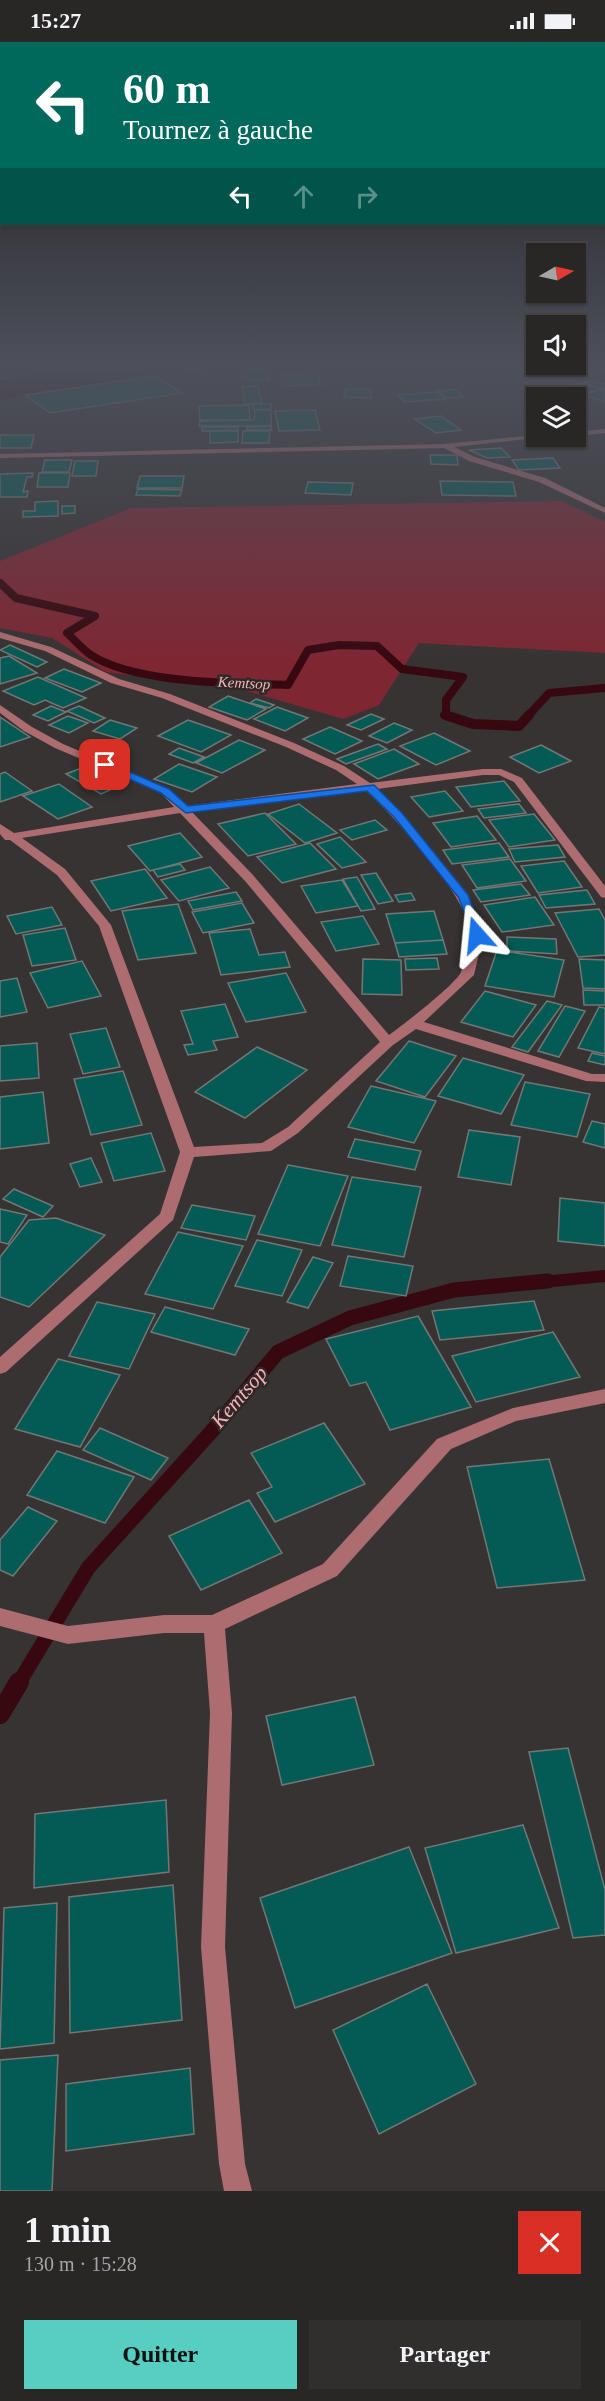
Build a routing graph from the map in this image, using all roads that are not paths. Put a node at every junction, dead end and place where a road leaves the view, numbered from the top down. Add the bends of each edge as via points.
1 (483, 462) edge
2 (605, 511) edge
3 (0, 634) edge
4 (0, 708) edge
5 (370, 788) junction
6 (186, 809) junction
7 (0, 828) edge
8 (7, 838) edge
9 (605, 894) edge
10 (414, 1024) junction
11 (388, 1042) junction
12 (605, 1078) edge
13 (188, 1152) junction
14 (0, 1367) edge
15 (605, 1396) edge
16 (0, 1617) edge
17 (214, 1624) junction
18 (238, 2191) edge

1 - 2 street via 542,480
3 - 5 street via 48,649 115,681 166,696 290,745 340,768
4 - 6 street via 59,746 165,791
5 - 6 street
5 - 9 street via 501,772 518,780
5 - 10 street via 398,815 464,897 477,935 467,975
6 - 8 street
6 - 11 street via 288,922
7 - 8 street
8 - 13 street via 61,872 105,924
10 - 11 street
10 - 12 street via 591,1078
11 - 13 street via 293,1130 266,1148
13 - 14 street via 167,1216
15 - 17 street via 513,1415 444,1444 330,1570
16 - 17 street via 68,1635 164,1624
17 - 18 street via 221,1713 213,1947 232,2164

